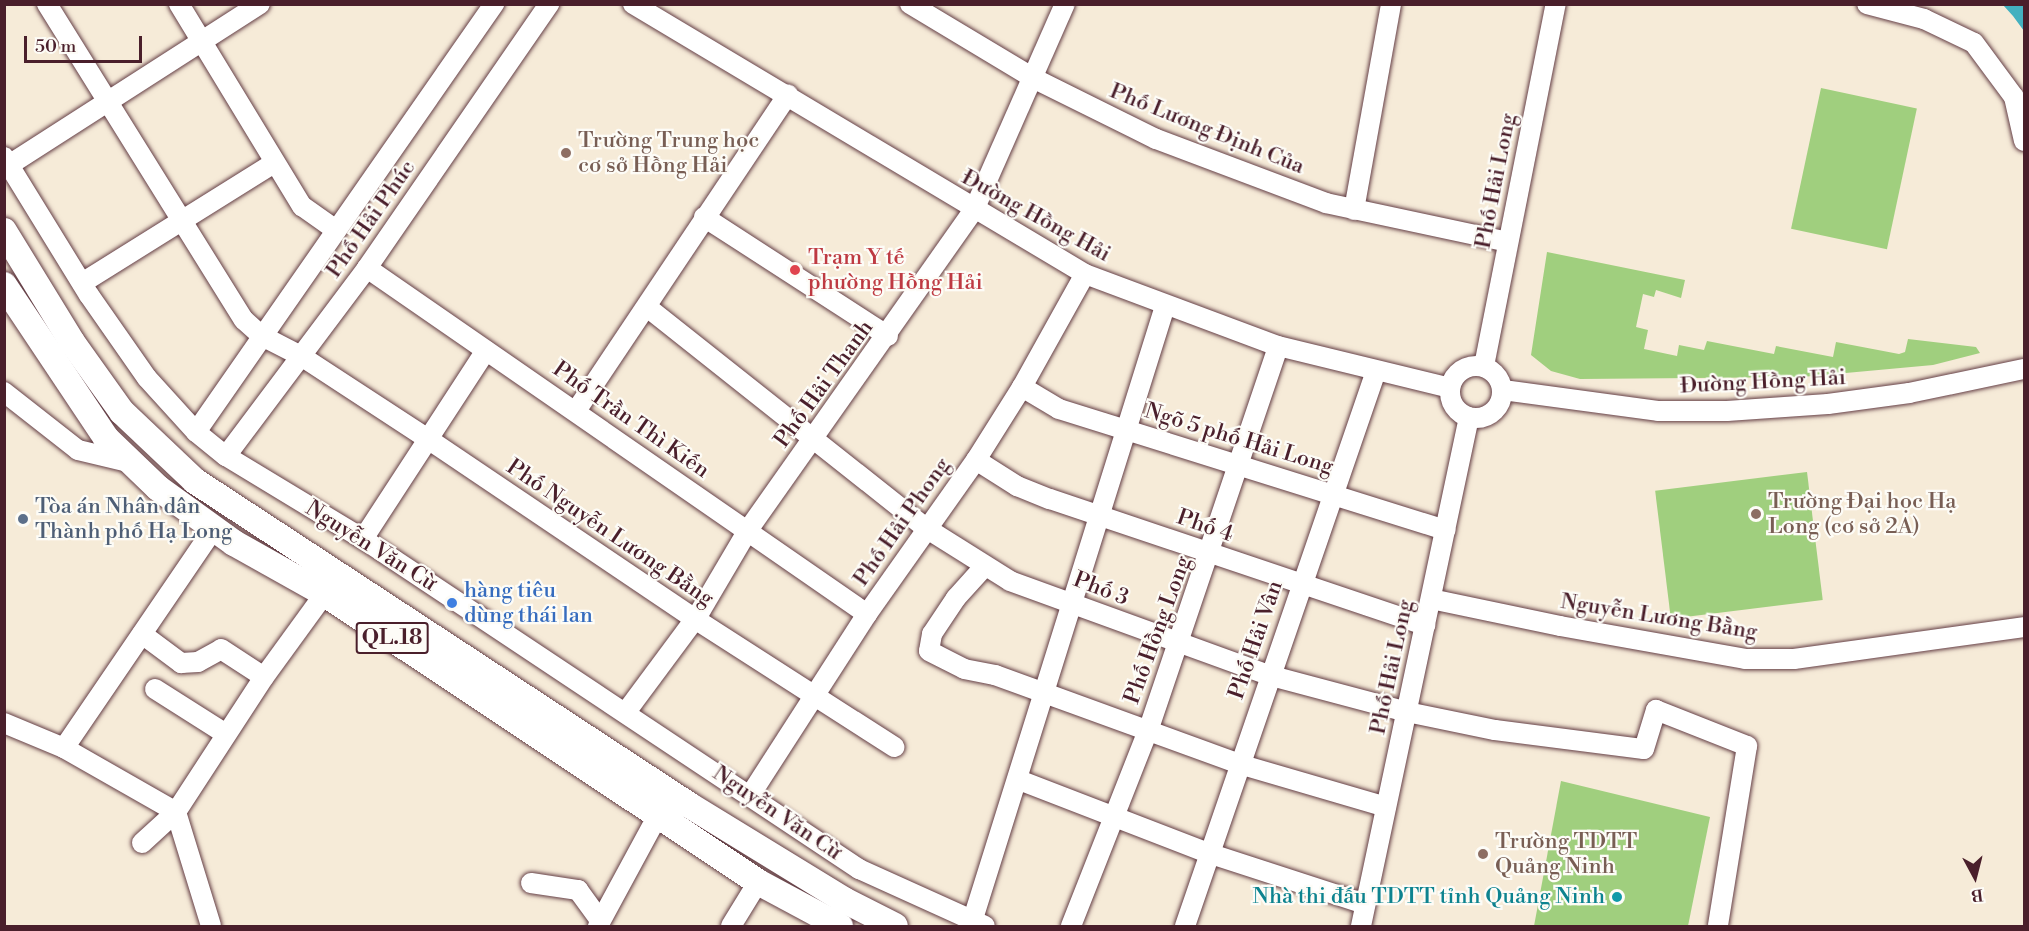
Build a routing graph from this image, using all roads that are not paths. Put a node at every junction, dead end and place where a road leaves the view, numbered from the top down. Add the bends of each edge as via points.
1 (47, 4) edge
2 (178, 4) edge
3 (260, 4) edge
4 (494, 4) edge
5 (549, 4) edge
6 (633, 4) edge
7 (910, 4) edge
8 (1065, 4) edge
9 (1391, 4) edge
10 (1556, 4) edge
11 (1871, 5) edge
12 (202, 43) junction
13 (1035, 79) junction
14 (788, 94) junction
15 (109, 102) junction
16 (2025, 141) edge
17 (7, 161) edge
18 (274, 163) junction
19 (974, 210) junction
20 (1354, 210) junction
21 (704, 217) junction
22 (183, 220) junction
23 (336, 230) junction
24 (4, 231) edge
25 (1508, 242) junction
26 (367, 268) junction
27 (1085, 274) junction
28 (82, 283) junction
29 (4, 285) edge
30 (1165, 306) junction
31 (647, 307) junction
32 (262, 336) junction
33 (888, 336) junction
34 (1278, 346) junction
35 (486, 350) junction
36 (301, 356) junction
37 (1484, 366) junction
38 (2025, 369) edge
39 (1376, 371) junction
40 (1022, 387) junction
41 (1450, 388) junction
42 (1503, 390) junction
43 (4, 392) edge
44 (576, 411) junction
45 (1469, 417) junction
46 (1127, 431) junction
47 (196, 432) junction
48 (815, 438) junction
49 (428, 439) junction
50 (226, 456) junction
51 (976, 460) junction
52 (132, 463) junction
53 (1239, 463) junction
54 (1334, 492) junction
55 (1101, 516) junction
56 (214, 528) junction
57 (926, 528) junction
58 (748, 530) junction
59 (1445, 530) junction
60 (363, 539) junction
61 (1211, 553) junction
62 (984, 567) junction
63 (339, 572) junction
64 (1301, 584) junction
65 (325, 594) junction
66 (1431, 599) junction
67 (1071, 604) junction
68 (867, 614) junction
69 (695, 619) junction
70 (1425, 625) junction
71 (2025, 627) edge
72 (142, 634) junction
73 (1178, 644) junction
74 (1268, 675) junction
75 (264, 677) junction
76 (155, 689) dead end
77 (1044, 693) junction
78 (814, 696) junction
79 (626, 712) junction
80 (1407, 712) junction
81 (4, 723) edge
82 (1148, 731) junction
83 (226, 734) junction
84 (894, 747) dead end
85 (64, 748) junction
86 (1239, 764) junction
87 (1019, 780) junction
88 (751, 794) junction
89 (1386, 807) junction
90 (176, 812) junction
91 (659, 813) junction
92 (1112, 818) junction
93 (142, 843) dead end
94 (1208, 853) junction
95 (758, 882) junction
96 (531, 883) dead end
97 (1365, 904) junction
98 (599, 923) edge
99 (830, 924) edge
100 (979, 924) edge
101 (211, 927) edge
102 (731, 927) edge
103 (896, 927) edge
104 (1071, 927) edge
105 (1185, 927) edge
106 (1360, 927) edge
107 (1718, 927) edge

1 - 15 street, Phố Nguyễn Lương Bằng
2 - 12 street
3 - 12 street
4 - 23 street, Phố Hải Phúc
5 - 26 street, Phố Hải Phúc
6 - 14 street, Đường Hồng Hải
7 - 13 street, Phố Lương Định Của via 967,42
8 - 13 street, Phố Hải Thanh
9 - 20 street
10 - 25 street, Phố Hải Long
11 - 16 street via 1924,19 1974,43 2014,97
12 - 15 street
12 - 18 street
13 - 19 street, Phố Hải Thanh
13 - 20 street, Phố Lương Định Của via 1156,139 1262,181
14 - 19 street, Đường Hồng Hải
14 - 21 street
15 - 17 street
15 - 22 street, Phố Nguyễn Lương Bằng
17 - 28 street, Nguyễn Văn Cừ
18 - 22 street
18 - 23 street via 302,206
19 - 27 street, Đường Hồng Hải
19 - 33 street, Phố Hải Thanh
20 - 25 street, Phố Lương Định Của
21 - 31 street
21 - 33 street
22 - 28 street
22 - 32 street, Phố Nguyễn Lương Bằng via 244,320
23 - 32 street, Phố Hải Phúc
24 - 63 main road, Nguyễn Văn Cừ / QL.18 via 72,342 123,412 195,481
25 - 37 street, Phố Hải Long
26 - 35 street, Phố Trần Thì Kiến
26 - 36 street, Phố Hải Phúc
27 - 30 street, Đường Hồng Hải
27 - 40 street, Phố Hải Phong
28 - 47 street, Nguyễn Văn Cừ via 147,378
29 - 52 main road, QL.18 via 105,438
30 - 34 street, Đường Hồng Hải
30 - 46 street
31 - 44 street
31 - 48 street, Phố 3
32 - 36 street, Phố Nguyễn Lương Bằng
32 - 47 street, Phố Hải Phúc
33 - 48 street, Phố Hải Thanh
34 - 39 street, Đường Hồng Hải
34 - 53 street, Phố Hồng Long
35 - 44 street, Phố Trần Thì Kiến
35 - 49 street
36 - 49 street, Phố Nguyễn Lương Bằng
36 - 50 street, Phố Hải Phúc
37 - 41 street via 1469,366 1456,374
37 - 42 street via 1494,371
38 - 42 street, Đường Hồng Hải via 1828,404 1727,411 1658,411
39 - 41 street, Đường Hồng Hải
39 - 54 street, Phố Hải Vân
40 - 46 street, Ngõ 5 phố Hải Long via 1059,409
40 - 51 street, Phố Hải Phong
41 - 45 street via 1458,411
42 - 45 street via 1499,406 1486,417
43 - 52 street via 78,450
44 - 58 street, Phố Trần Thì Kiến
45 - 59 street, Phố Hải Long
46 - 53 street, Ngõ 5 phố Hải Long
46 - 55 street
47 - 50 street, Nguyễn Văn Cừ
48 - 57 street, Phố 3
48 - 58 street, Phố Hải Thanh
49 - 60 street
49 - 69 street, Phố Nguyễn Lương Bằng
50 - 60 street, Nguyễn Văn Cừ
51 - 55 street, Phố 4 via 1017,486
51 - 57 street, Phố Hải Phong
52 - 56 main road, QL.18 via 158,488
53 - 54 street, Ngõ 5 phố Hải Long
53 - 61 street, Phố Hồng Long
54 - 59 street, Ngõ 5 phố Hải Long
54 - 64 street, Phố Hải Vân
55 - 61 street, Phố 4
55 - 67 street
56 - 65 main road, QL.18
56 - 72 street
57 - 62 street, Phố 3
57 - 68 street, Phố Hải Phong
58 - 68 street, Phố Trần Thì Kiến
58 - 69 street, Phố Hải Thanh
59 - 66 street, Phố Hải Long
60 - 79 street, Nguyễn Văn Cừ
61 - 64 street, Phố 4
61 - 73 street, Phố Hồng Long
62 - 67 street, Phố 3
62 - 77 street via 956,598 927,646 929,651 964,669
63 - 65 street
63 - 103 main road, Nguyễn Văn Cừ / QL.18 via 689,805 844,900
64 - 70 street, Phố 4
64 - 74 street, Phố Hải Vân
65 - 75 street
65 - 91 main road, QL.18
66 - 70 street, Phố Hải Long
66 - 71 street, Nguyễn Lương Bằng via 1745,658 1794,659
67 - 73 street, Phố 3
67 - 77 street
68 - 78 street, Phố Hải Phong
69 - 78 street, Phố Nguyễn Lương Bằng
69 - 79 street, Phố Hải Thanh
70 - 80 street, Phố Hải Long
72 - 75 street via 181,663 198,662 220,649
72 - 85 street
73 - 74 street, Phố 3
73 - 82 street, Phố Hồng Long
74 - 80 street, Phố 3
74 - 86 street, Phố Hải Vân
75 - 83 street
76 - 83 street
77 - 82 street
77 - 87 street
78 - 84 street, Phố Nguyễn Lương Bằng
78 - 88 street, Phố Hải Phong
79 - 88 street, Nguyễn Văn Cừ
80 - 89 street, Phố Hải Long
80 - 107 street, Phố 3 via 1495,730 1644,749 1656,710 1747,746
81 - 85 street
82 - 86 street
82 - 92 street, Phố Hồng Long
83 - 90 street
85 - 90 street
86 - 89 street
86 - 94 street, Phố Hải Vân
87 - 92 street
87 - 100 street
88 - 100 street, Nguyễn Văn Cừ via 859,869
89 - 97 street, Phố Hải Long
90 - 93 street
90 - 101 street
91 - 95 main road, QL.18
91 - 98 street
92 - 94 street
92 - 104 street, Phố Hồng Long
94 - 97 street
94 - 105 street, Phố Hải Vân
95 - 99 main road, QL.18
95 - 102 street
96 - 98 street via 578,891
97 - 106 street, Phố Hải Long

